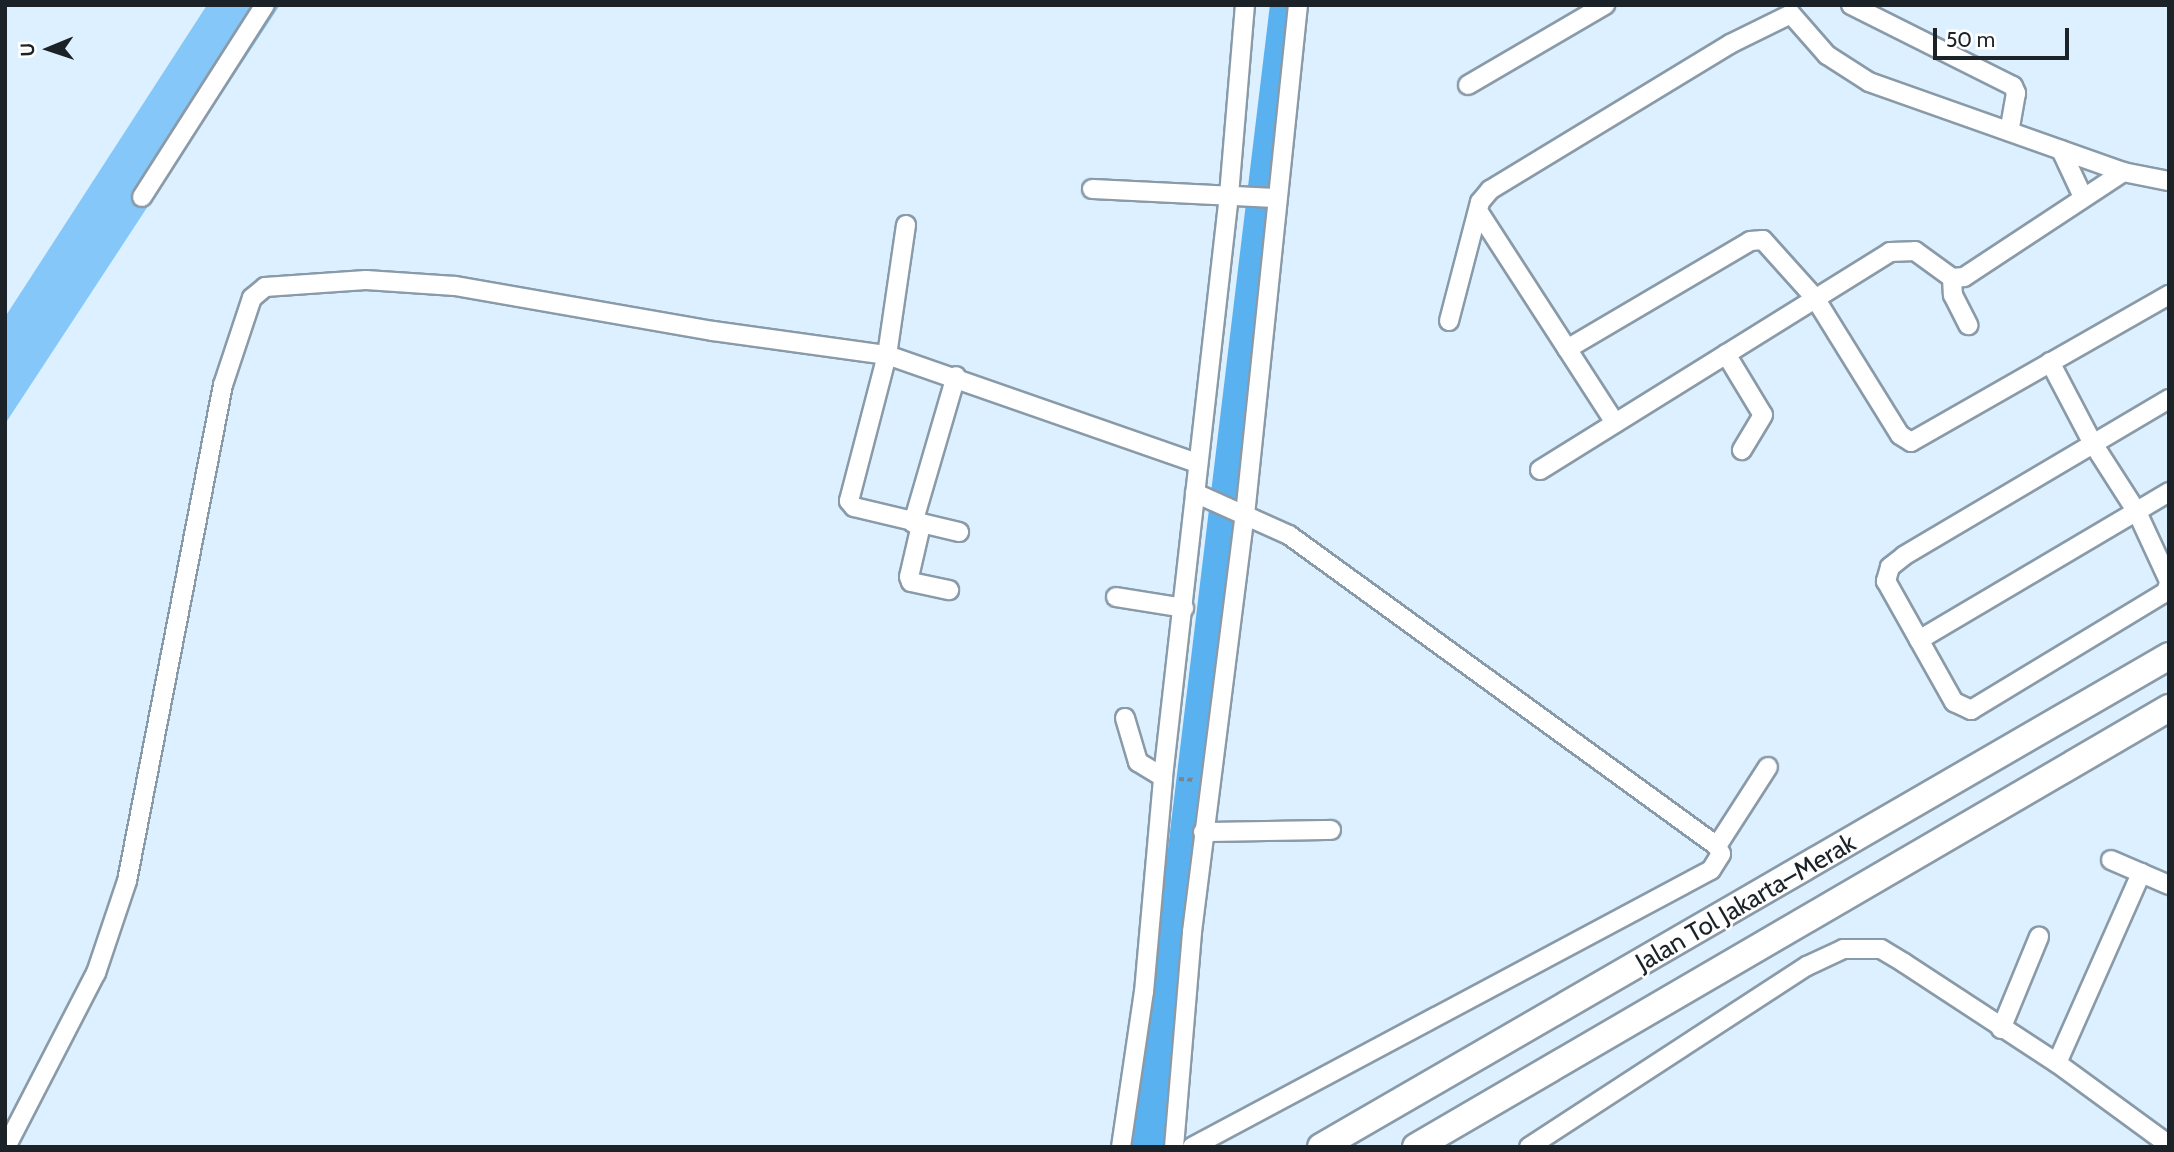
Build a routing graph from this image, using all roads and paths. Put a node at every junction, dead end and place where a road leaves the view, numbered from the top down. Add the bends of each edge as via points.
1 (265, 5) edge
2 (1245, 5) edge
3 (1298, 5) edge
4 (1605, 5) edge
5 (1851, 5) edge
6 (1791, 8) edge
7 (1468, 85) dead end
8 (2009, 131) junction
9 (2061, 150) junction
10 (2123, 172) junction
11 (2169, 181) edge
12 (1092, 189) dead end
13 (1235, 195) junction
14 (142, 197) dead end
15 (1272, 197) junction
16 (2082, 197) junction
17 (1480, 214) junction
18 (905, 225) dead end
19 (1952, 278) junction
20 (2169, 295) edge
21 (1815, 298) junction
22 (1449, 321) dead end
23 (1968, 325) dead end
24 (1567, 349) junction
25 (1726, 354) junction
26 (887, 355) junction
27 (2050, 362) junction
28 (956, 376) junction
29 (2169, 399) edge
30 (1615, 423) junction
31 (2092, 442) junction
32 (1742, 450) dead end
33 (1198, 463) junction
34 (1540, 470) dead end
35 (2169, 492) edge
36 (1199, 494) junction
37 (2137, 512) junction
38 (1245, 515) junction
39 (917, 524) junction
40 (959, 532) dead end
41 (2169, 582) edge
42 (948, 590) dead end
43 (1116, 597) dead end
44 (1184, 608) junction
45 (1919, 640) junction
46 (2169, 656) edge
47 (2169, 708) edge
48 (1125, 718) dead end
49 (1768, 767) dead end
50 (1169, 777) junction
51 (1196, 780) dead end
52 (1331, 830) dead end
53 (1203, 832) junction
54 (1717, 846) junction
55 (2110, 860) dead end
56 (2141, 873) junction
57 (2169, 885) edge
58 (2039, 937) dead end
59 (2001, 1029) junction
60 (2057, 1063) junction
61 (2168, 1141) edge
62 (6, 1147) edge
63 (1121, 1147) edge
64 (1174, 1147) edge
65 (1192, 1147) edge
66 (1321, 1147) edge
67 (1416, 1147) edge
68 (1529, 1147) edge

1 - 14 street
2 - 13 street
3 - 15 street
4 - 7 street
5 - 8 street via 2013,86 2016,93
6 - 8 street via 1827,55 1869,82
6 - 17 street via 1490,190 1480,202
8 - 9 street
9 - 10 street
9 - 16 street
10 - 11 street
10 - 16 street
12 - 13 street
13 - 15 street
13 - 33 street
15 - 38 street
16 - 19 street via 2031,237 1965,277
17 - 22 street
17 - 24 street
18 - 26 street
19 - 21 street via 1915,251 1902,249
19 - 23 street via 1953,295
20 - 27 street
21 - 24 street via 1773,248 1763,240 1750,241
21 - 25 street
21 - 27 street via 1900,435 1912,442
24 - 30 street
25 - 30 street
25 - 32 street via 1763,415
26 - 28 street
26 - 39 street via 849,501 855,507
26 - 62 street via 701,329 455,286 366,280 276,285 258,292 252,298 223,385 127,881 96,973
27 - 31 street
28 - 33 street
28 - 39 street
29 - 31 street
30 - 34 street
31 - 37 street
31 - 45 street via 1890,567 1889,593
33 - 36 street
35 - 37 street
36 - 38 street
36 - 44 street
37 - 41 street
37 - 45 street
38 - 53 street
38 - 54 street via 1289,535
39 - 40 street
39 - 42 street via 911,582
41 - 45 street via 2166,592 1971,709 1954,702
43 - 44 street
44 - 50 street
46 - 66 highway, Jalan Tol Jakarta–Merak
47 - 67 highway, Jalan Tol Jakarta–Merak
48 - 50 street via 1138,762
49 - 54 street
50 - 51 path
50 - 63 street
52 - 53 street
53 - 64 street
54 - 65 street via 1721,854 1711,870
55 - 56 street
56 - 57 street
56 - 60 street
58 - 59 street
59 - 60 street
59 - 68 street via 1881,949 1843,949 1807,966
60 - 61 street

